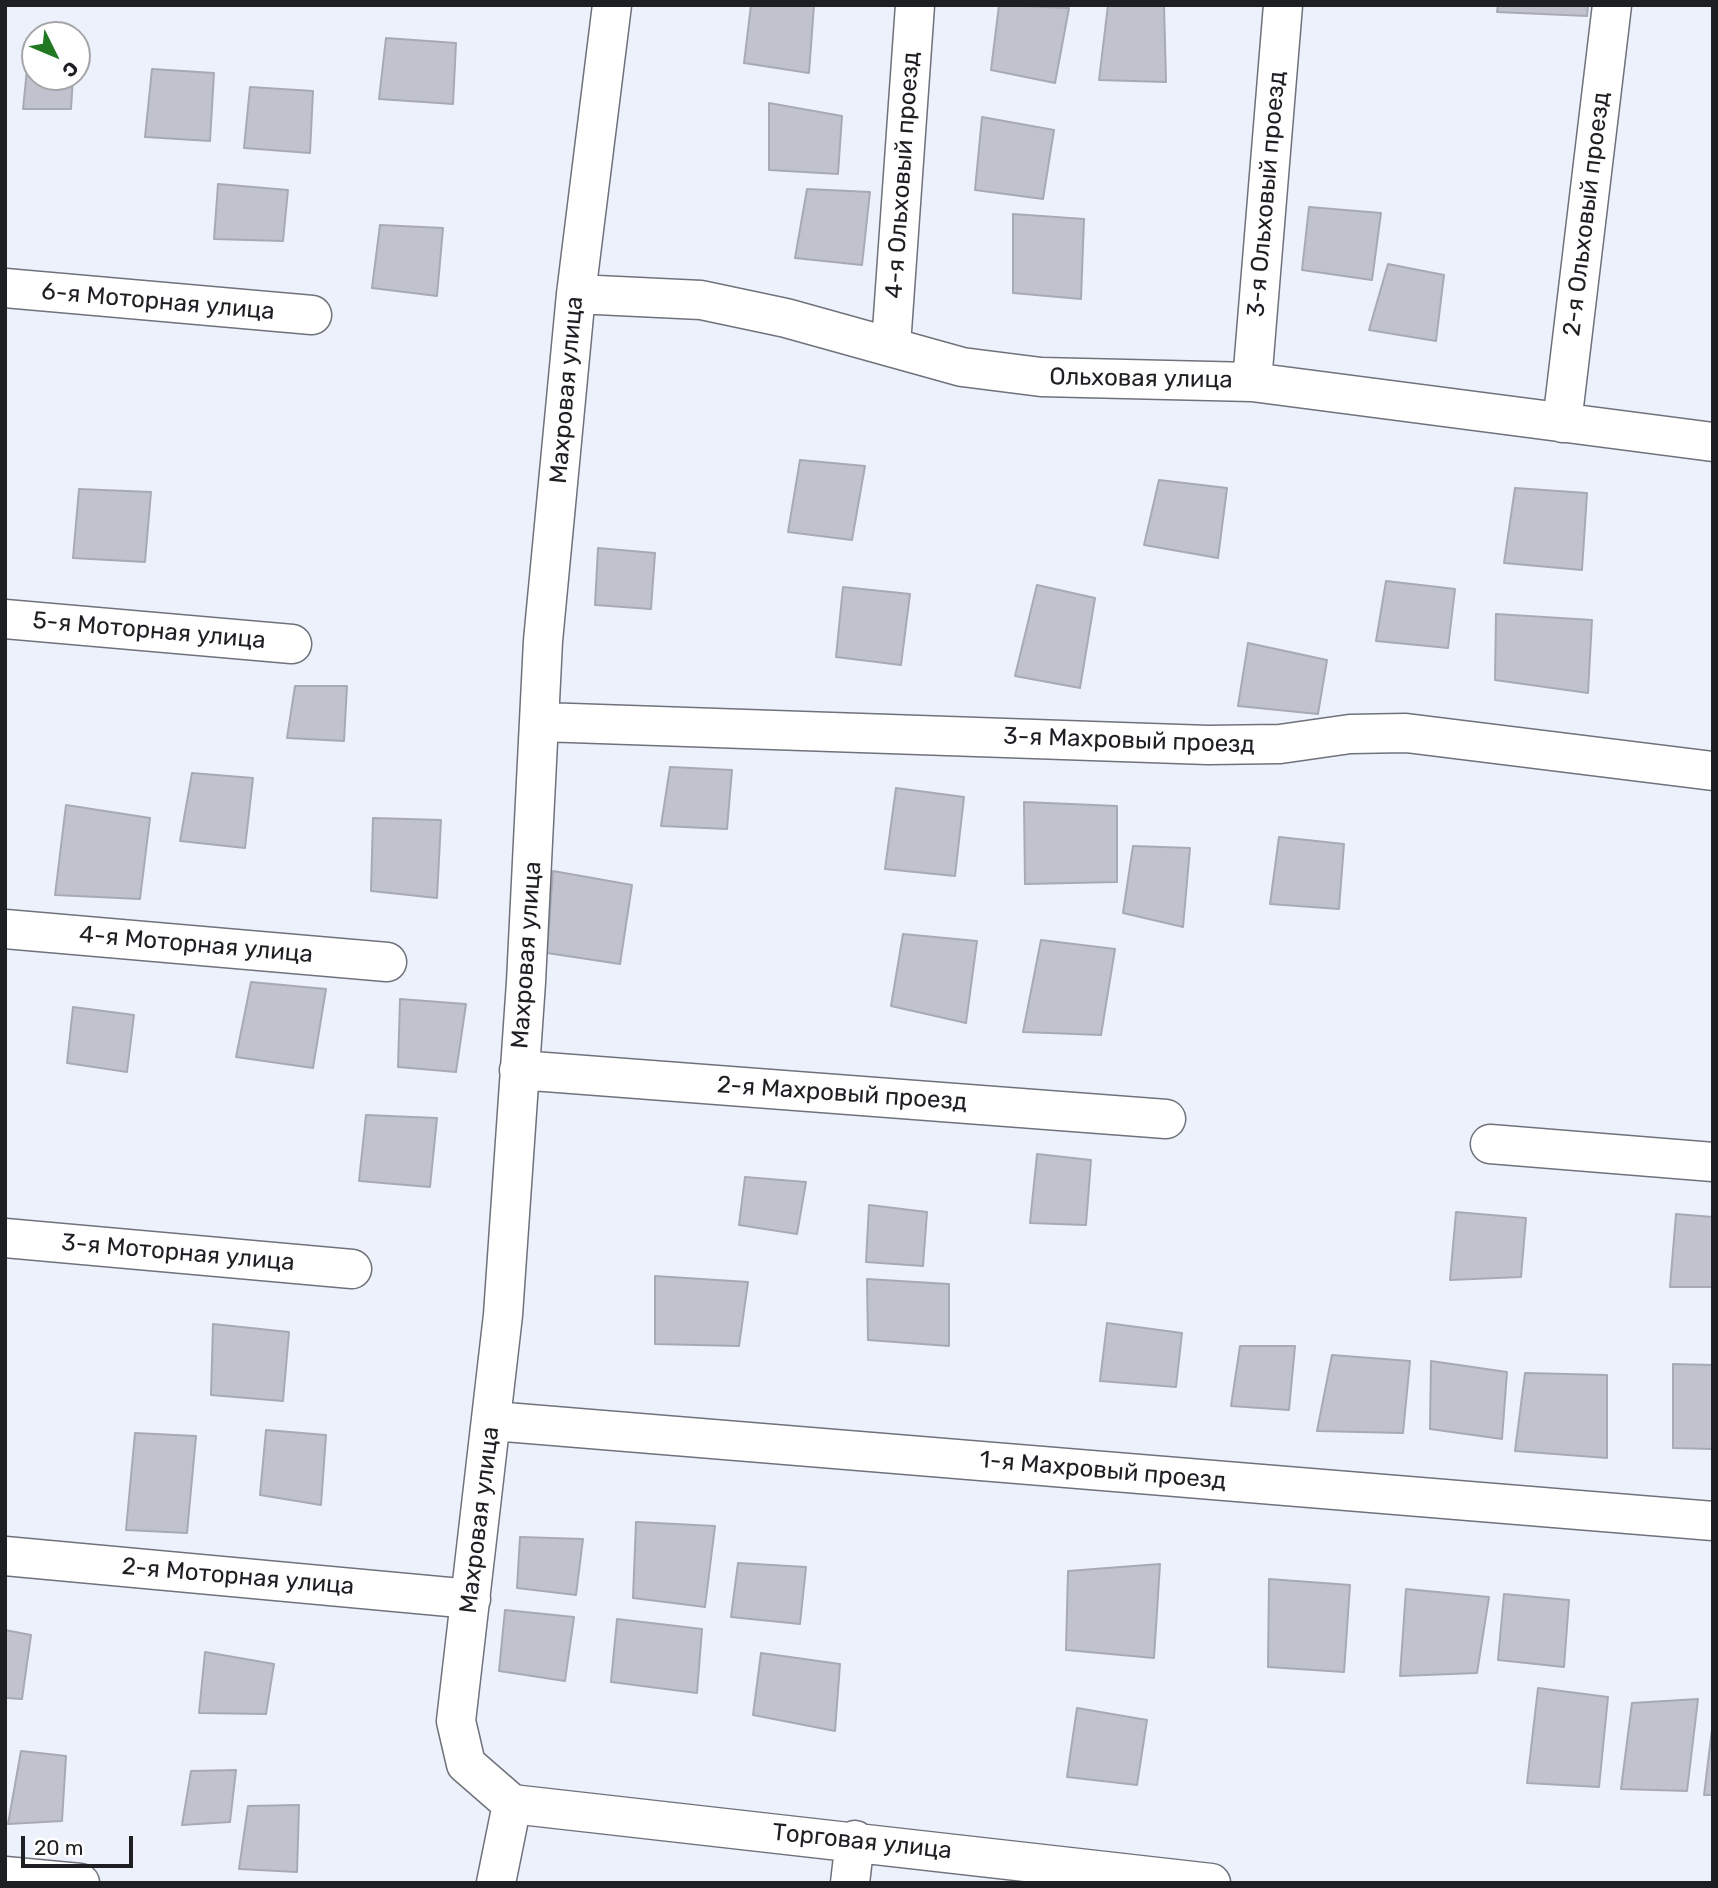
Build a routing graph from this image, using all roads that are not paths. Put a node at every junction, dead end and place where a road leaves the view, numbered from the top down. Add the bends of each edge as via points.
1 (612, 5) edge
2 (915, 5) edge
3 (1283, 5) edge
4 (1612, 5) edge
5 (5, 289) edge
6 (576, 294) junction
7 (312, 315) dead end
8 (891, 345) junction
9 (1252, 382) junction
10 (1563, 423) junction
11 (1713, 442) edge
12 (5, 619) edge
13 (292, 644) dead end
14 (542, 722) junction
15 (1713, 771) edge
16 (5, 929) edge
17 (387, 962) dead end
18 (519, 1070) junction
19 (1166, 1119) dead end
20 (1490, 1144) dead end
21 (1713, 1162) edge
22 (5, 1238) edge
23 (352, 1269) dead end
24 (493, 1421) junction
25 (1713, 1521) edge
26 (5, 1556) edge
27 (471, 1599) junction
28 (512, 1804) junction
29 (855, 1840) junction
30 (5, 1876) edge
31 (80, 1883) edge
32 (496, 1883) edge
33 (850, 1883) edge
34 (1211, 1883) edge

1 - 6 street, Махровая улица
2 - 8 street, 4-я Ольховый проезд
3 - 9 street, 3-я Ольховый проезд
4 - 10 street, 2-я Ольховый проезд
5 - 7 street, 6-я Моторная улица
6 - 8 street, Ольховая улица via 701,300
6 - 14 street, Махровая улица via 543,641
8 - 9 street, Ольховая улица via 962,367 1041,377
9 - 10 street, Ольховая улица
10 - 11 street, Ольховая улица
12 - 13 street, 5-я Моторная улица
14 - 15 street, 3-я Махровый проезд via 1208,745 1406,733
14 - 18 street, Махровая улица
16 - 17 street, 4-я Моторная улица
18 - 19 street, 2-я Махровый проезд
18 - 24 street, Махровая улица
20 - 21 street
22 - 23 street, 3-я Моторная улица
24 - 25 street, 1-я Махровый проезд
24 - 27 street, Махровая улица
26 - 27 street, 2-я Моторная улица
27 - 28 street, Махровая улица via 456,1720 466,1764
28 - 29 street, Торговая улица
28 - 32 street
29 - 33 street
29 - 34 street, Торговая улица
30 - 31 street

